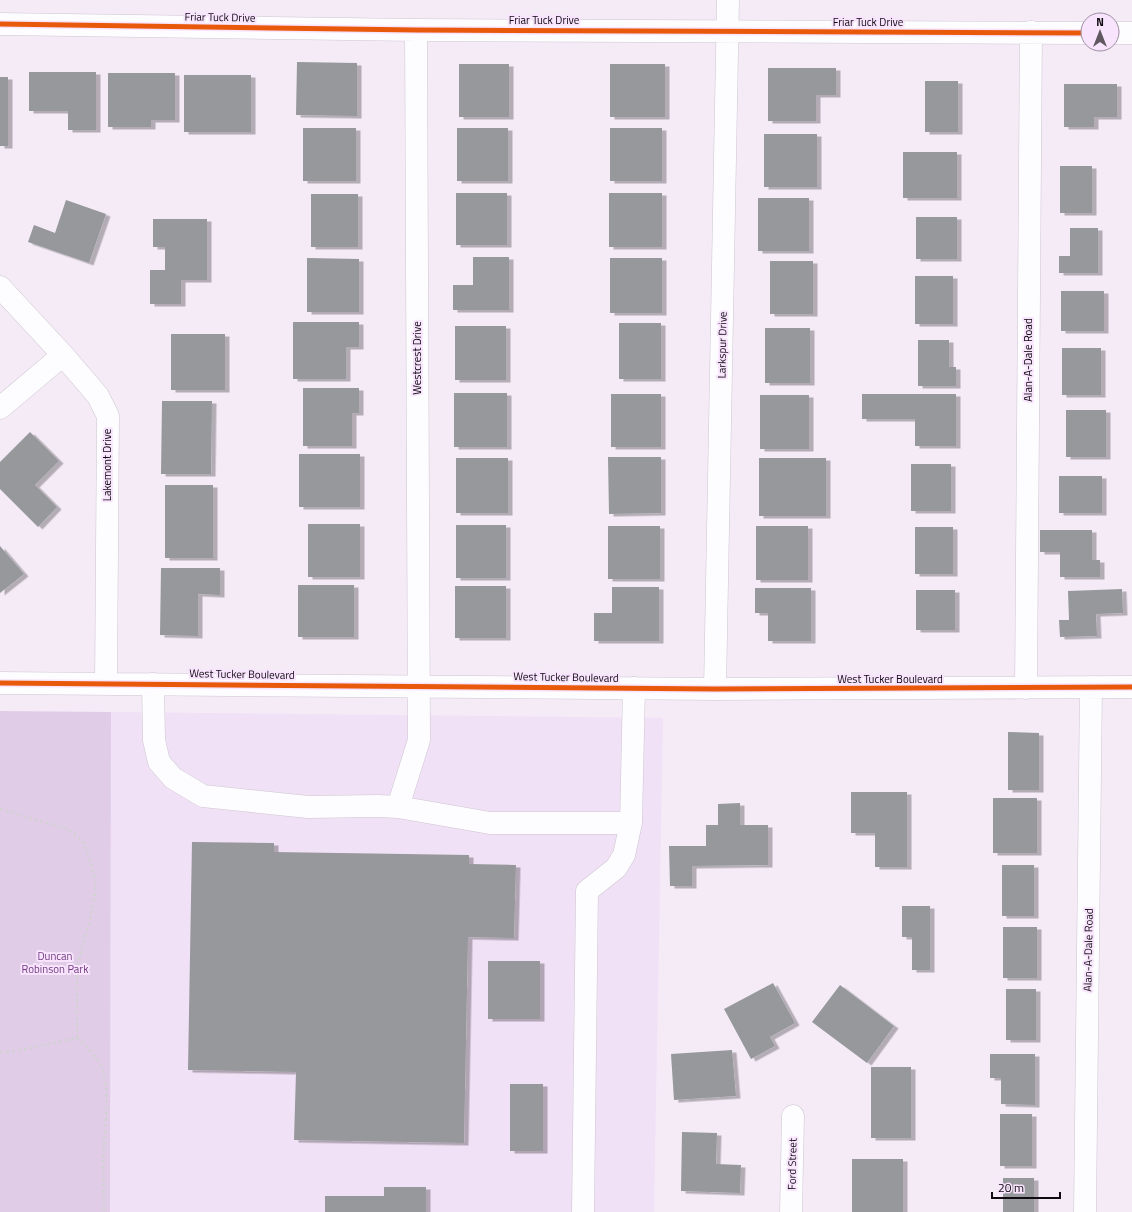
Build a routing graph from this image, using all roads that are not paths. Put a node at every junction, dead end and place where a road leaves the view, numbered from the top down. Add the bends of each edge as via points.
1 (728, 0) edge
2 (0, 24) edge
3 (416, 30) junction
4 (728, 31) junction
5 (1031, 32) junction
6 (1080, 32) edge
7 (1120, 32) edge
8 (1132, 33) edge
9 (0, 287) edge
10 (63, 355) junction
11 (0, 408) edge
12 (0, 683) edge
13 (106, 683) junction
14 (153, 684) junction
15 (418, 686) junction
16 (1091, 687) junction
17 (1132, 687) edge
18 (634, 688) junction
19 (1026, 688) junction
20 (715, 689) junction
21 (398, 808) junction
22 (631, 823) junction
23 (793, 1116) dead end
24 (583, 1212) edge
25 (791, 1212) edge
26 (1085, 1212) edge

1 - 4 street, Larkspur Drive
2 - 3 street, Friar Tuck Drive
3 - 4 street, Friar Tuck Drive
3 - 15 street, Westcrest Drive
4 - 5 street, Friar Tuck Drive
4 - 20 street, Larkspur Drive
5 - 6 street, Friar Tuck Drive
5 - 19 street, Alan-A-Dale Road
7 - 8 street
9 - 10 street, Lakemont Drive
10 - 11 street
10 - 13 street, Lakemont Drive via 98,396 108,416
12 - 13 street, West Tucker Boulevard
13 - 14 street, West Tucker Boulevard
14 - 15 street, West Tucker Boulevard
14 - 21 street via 154,740 158,762 173,778 203,796 308,807
15 - 18 street, West Tucker Boulevard
15 - 21 street, Westcrest Drive via 419,740
16 - 17 street, West Tucker Boulevard
16 - 19 street, West Tucker Boulevard
16 - 26 street, Alan-A-Dale Road
18 - 20 street, West Tucker Boulevard
18 - 22 street
19 - 20 street, West Tucker Boulevard
21 - 22 street via 490,823
22 - 24 street via 624,855 616,868 587,891
23 - 25 street, Ford Street

